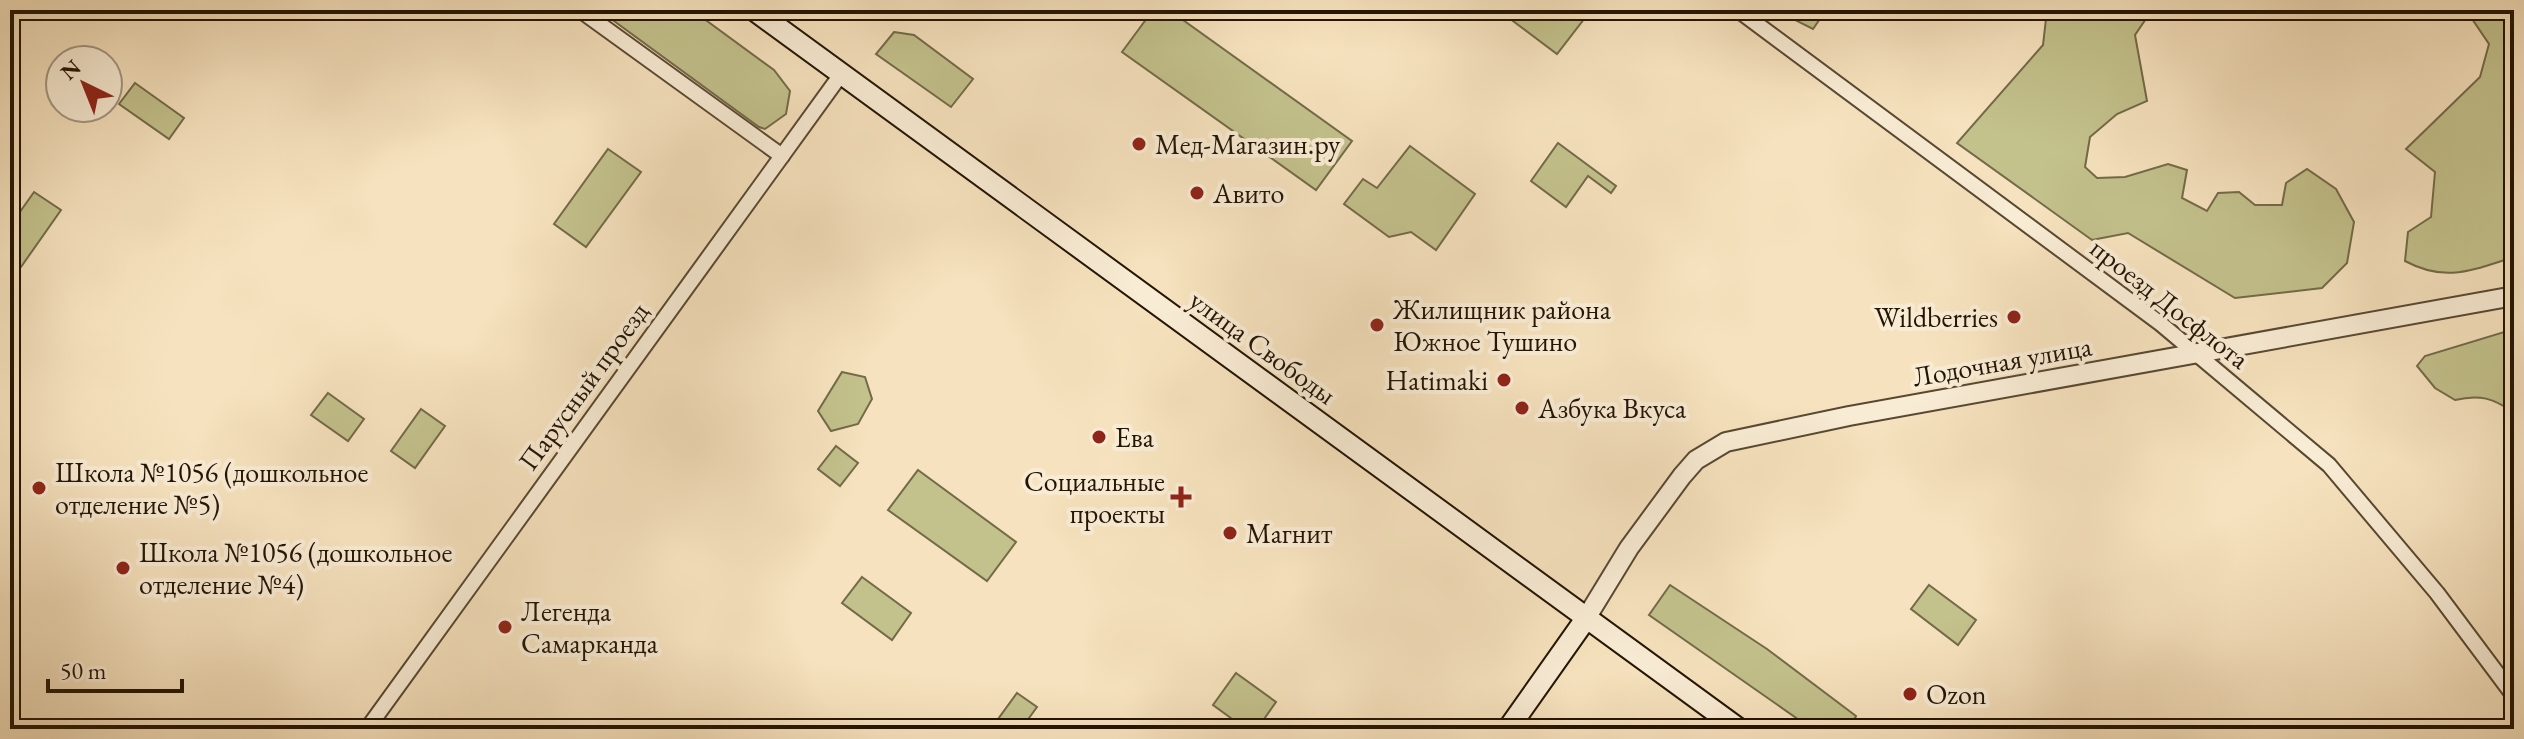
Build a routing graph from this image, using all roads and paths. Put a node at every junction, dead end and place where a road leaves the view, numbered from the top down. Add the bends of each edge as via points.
1 (580, 10) edge
2 (754, 10) edge
3 (1738, 10) edge
4 (842, 73) junction
5 (782, 156) junction
6 (2514, 296) edge
7 (2200, 356) junction
8 (1585, 620) junction
9 (2514, 696) edge
10 (367, 729) edge
11 (1508, 729) edge
12 (1739, 729) edge

1 - 5 street
2 - 4 main road, улица Свободы
3 - 7 street, проезд Досфлота
4 - 5 street, Парусный проезд
4 - 8 main road, улица Свободы
5 - 10 street, Парусный проезд
6 - 7 street, Лодочная улица
7 - 8 street, Лодочная улица via 2053,378 1726,442 1696,460 1682,476
7 - 9 street, проезд Досфлота via 2329,465 2437,593
8 - 11 main road
8 - 12 main road, улица Свободы

